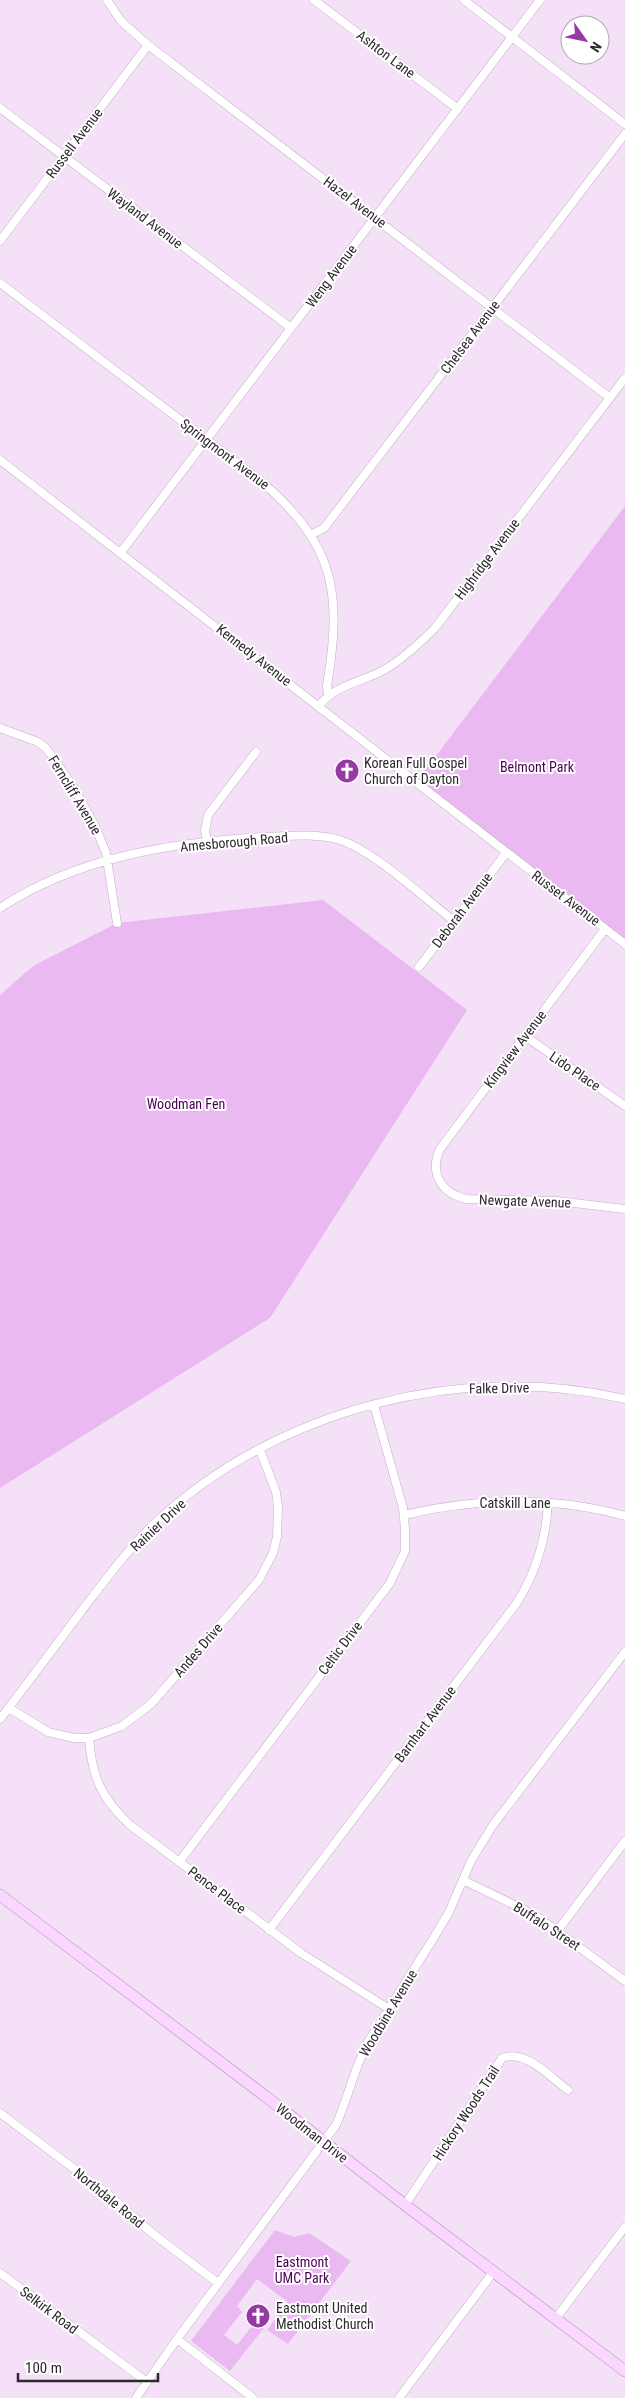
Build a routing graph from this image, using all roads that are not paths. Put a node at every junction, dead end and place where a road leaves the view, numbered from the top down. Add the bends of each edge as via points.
1 (107, 0) edge
2 (314, 0) edge
3 (464, 0) edge
4 (540, 0) edge
5 (512, 36) junction
6 (148, 46) junction
7 (0, 108) edge
8 (458, 109) junction
9 (625, 124) edge
10 (625, 134) edge
11 (64, 157) junction
12 (375, 217) junction
13 (0, 241) edge
14 (0, 283) edge
15 (493, 307) junction
16 (291, 328) junction
17 (625, 378) edge
18 (610, 398) junction
19 (206, 440) junction
20 (0, 460) edge
21 (311, 535) junction
22 (121, 552) junction
23 (328, 695) junction
24 (319, 706) junction
25 (0, 728) edge
26 (256, 752) dead end
27 (207, 841) junction
28 (506, 852) junction
29 (107, 859) junction
30 (0, 908) edge
31 (454, 921) junction
32 (117, 923) dead end
33 (605, 929) junction
34 (625, 944) edge
35 (419, 967) dead end
36 (525, 1036) junction
37 (625, 1106) edge
38 (436, 1174) joint
39 (625, 1208) edge
40 (625, 1399) edge
41 (374, 1405) junction
42 (260, 1450) junction
43 (548, 1502) junction
44 (404, 1515) junction
45 (625, 1516) edge
46 (625, 1652) edge
47 (9, 1708) junction
48 (0, 1719) edge
49 (89, 1738) junction
50 (625, 1841) edge
51 (179, 1862) junction
52 (463, 1880) junction
53 (0, 1895) edge
54 (269, 1930) junction
55 (558, 1930) junction
56 (625, 1981) edge
57 (389, 2009) junction
58 (568, 2090) dead end
59 (0, 2112) edge
60 (324, 2142) junction
61 (405, 2205) junction
62 (625, 2227) edge
63 (494, 2271) junction
64 (0, 2273) edge
65 (218, 2283) junction
66 (556, 2318) junction
67 (177, 2339) junction
68 (625, 2371) edge
69 (147, 2382) junction
70 (136, 2398) edge
71 (253, 2398) edge
72 (399, 2398) edge

1 - 6 street, Hazel Avenue via 121,21
2 - 8 street, Ashton Lane
3 - 5 street
4 - 5 street, Weng Avenue
5 - 8 street, Weng Avenue
5 - 9 street
6 - 11 street, Russell Avenue
6 - 12 street, Hazel Avenue
7 - 11 street, Wayland Avenue
8 - 12 street, Weng Avenue
10 - 15 street, Chelsea Avenue
11 - 13 street, Russell Avenue
11 - 16 street, Wayland Avenue
12 - 15 street, Hazel Avenue
12 - 16 street, Weng Avenue
14 - 19 street, Springmont Avenue
15 - 18 street, Hazel Avenue
15 - 21 street, Chelsea Avenue via 324,528
16 - 19 street, Weng Avenue
17 - 18 street, Highridge Avenue
18 - 23 street, Highridge Avenue via 422,642 384,670
19 - 21 street, Springmont Avenue via 280,497
19 - 22 street, Weng Avenue
20 - 22 street, Kennedy Avenue
21 - 23 street, Springmont Avenue via 328,572 335,607
22 - 24 street, Kennedy Avenue
23 - 24 street, Highridge Avenue
24 - 28 street, Kennedy Avenue
25 - 29 street, Ferncliff Avenue via 38,742 53,755 96,826
26 - 27 street via 208,815
27 - 29 street, Amesborough Road
27 - 31 street, Amesborough Road via 308,835 340,841 369,855
28 - 31 street, Deborah Avenue
28 - 33 street, Russet Avenue
29 - 30 street, Amesborough Road via 38,887
29 - 32 street, Ferncliff Avenue
31 - 35 street, Deborah Avenue
33 - 34 street, Russet Avenue
33 - 36 street, Kingview Avenue
36 - 37 street, Lido Place
36 - 38 street, Kingview Avenue via 440,1149
38 - 39 street, Newgate Avenue via 450,1193 466,1199 557,1201
40 - 41 street, Falke Drive via 547,1388 489,1387 442,1391
41 - 42 street, Rainier Drive via 322,1422
41 - 44 street, Celtic Drive
42 - 47 street, Rainier Drive via 205,1483 136,1543
42 - 49 street, Andes Drive via 276,1492 278,1507 277,1537 259,1580 151,1704 122,1726
43 - 44 street, Catskill Lane via 495,1501
43 - 45 street, Catskill Lane
43 - 54 street, Barnhart Avenue via 539,1556 516,1604
44 - 51 street, Celtic Drive via 404,1551 390,1583
46 - 52 street, Woodbine Avenue via 492,1825
47 - 48 street, Rainier Drive
47 - 49 street, Andes Drive via 48,1732
49 - 51 street, Pence Place via 94,1772 109,1803 130,1825
50 - 55 street
51 - 54 street, Pence Place
52 - 55 street, Buffalo Street via 511,1902
52 - 57 street, Woodbine Avenue via 433,1939
53 - 60 main road, Woodman Drive
54 - 57 street, Pence Place
55 - 56 street, Buffalo Street
57 - 60 street, Woodbine Avenue via 359,2058 346,2101 336,2125
58 - 61 street, Hickory Woods Trail via 524,2059 502,2058
59 - 65 street, Northdale Road
60 - 61 main road, Woodman Drive
60 - 65 street, Woodbine Avenue
61 - 63 main road, Woodman Drive
62 - 66 street
63 - 66 main road, Woodman Drive
63 - 72 street
64 - 69 street, Selkirk Road
65 - 67 street, Woodbine Avenue
66 - 68 main road, Woodman Drive
67 - 69 street, Woodbine Avenue
67 - 71 street
69 - 70 street, Woodbine Avenue

